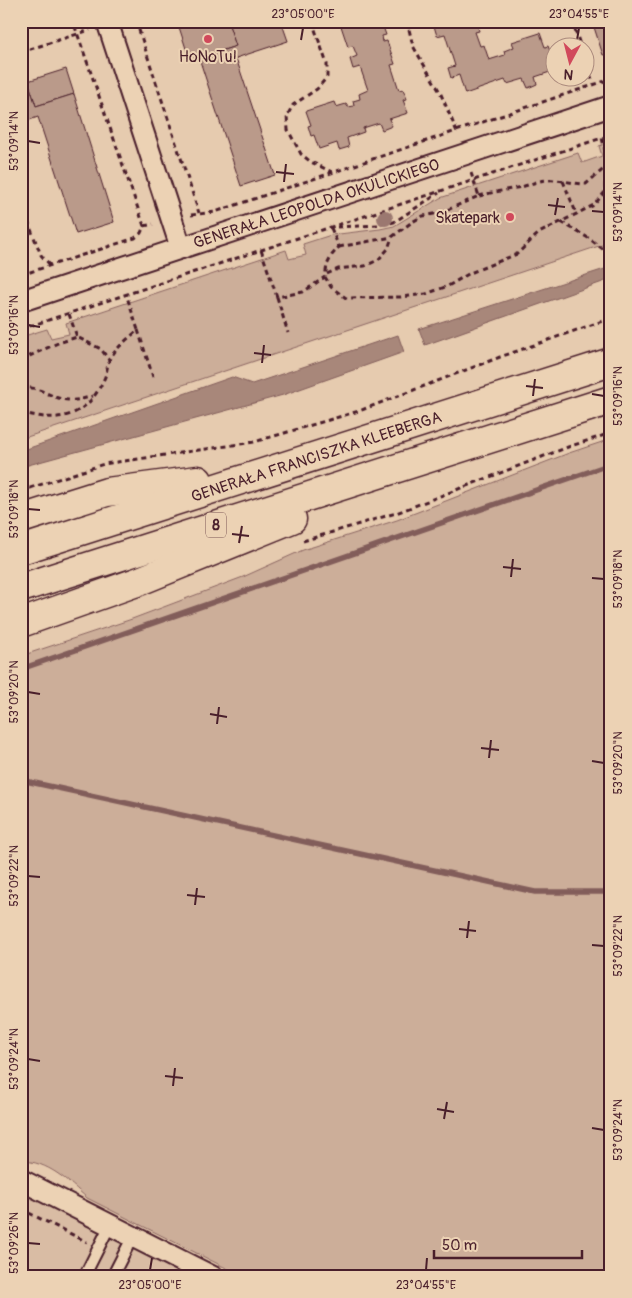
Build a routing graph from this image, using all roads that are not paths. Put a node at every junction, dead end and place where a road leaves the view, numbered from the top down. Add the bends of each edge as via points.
1 (107, 22) edge
2 (611, 106) edge
3 (181, 248) junction
4 (21, 301) edge
5 (611, 362) edge
6 (611, 400) edge
7 (411, 463) junction
8 (266, 471) junction
9 (21, 519) edge
10 (21, 550) edge
11 (21, 588) edge
12 (21, 623) edge
13 (21, 1180) edge
14 (110, 1225) junction
15 (133, 1236) junction
16 (84, 1277) edge
17 (112, 1277) edge
18 (213, 1277) edge

1 - 3 street
2 - 3 street, GENERAŁA LEOPOLDA OKULICKIEGO
3 - 4 street, GENERAŁA LEOPOLDA OKULICKIEGO
5 - 8 highway, GENERAŁA FRANCISZKA KLEEBERGA / 8
6 - 7 highway, 8
7 - 11 highway, 8
7 - 12 highway via 336,502 136,582
8 - 9 highway via 107,492
8 - 10 highway, GENERAŁA FRANCISZKA KLEEBERGA / 8
13 - 14 street
14 - 15 street
14 - 16 lane
15 - 17 lane
15 - 18 street

